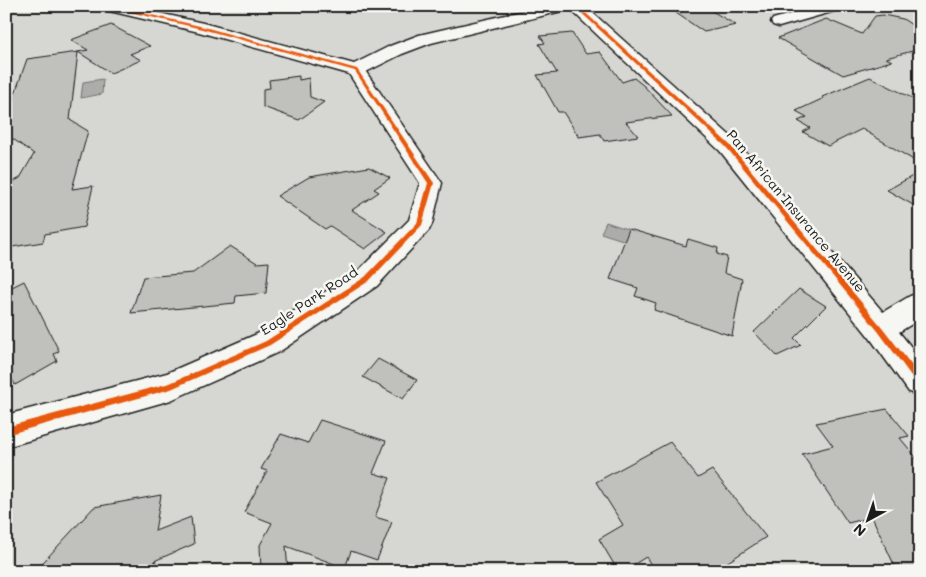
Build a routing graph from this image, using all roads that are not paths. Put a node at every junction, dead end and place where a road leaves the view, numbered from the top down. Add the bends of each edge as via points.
1 (106, 6) edge
2 (564, 6) edge
3 (576, 6) edge
4 (837, 6) edge
5 (778, 22) dead end
6 (356, 70) junction
7 (920, 304) edge
8 (880, 329) junction
9 (920, 382) edge
10 (6, 431) edge

1 - 6 street via 203,28
2 - 6 street via 424,39
3 - 8 street, Pan African Insurance Avenue via 728,146
4 - 5 street
6 - 10 street, Eagle Park Road via 431,183 420,224 367,279 268,343 172,386
7 - 8 street
8 - 9 street, Pan African Insurance Avenue

